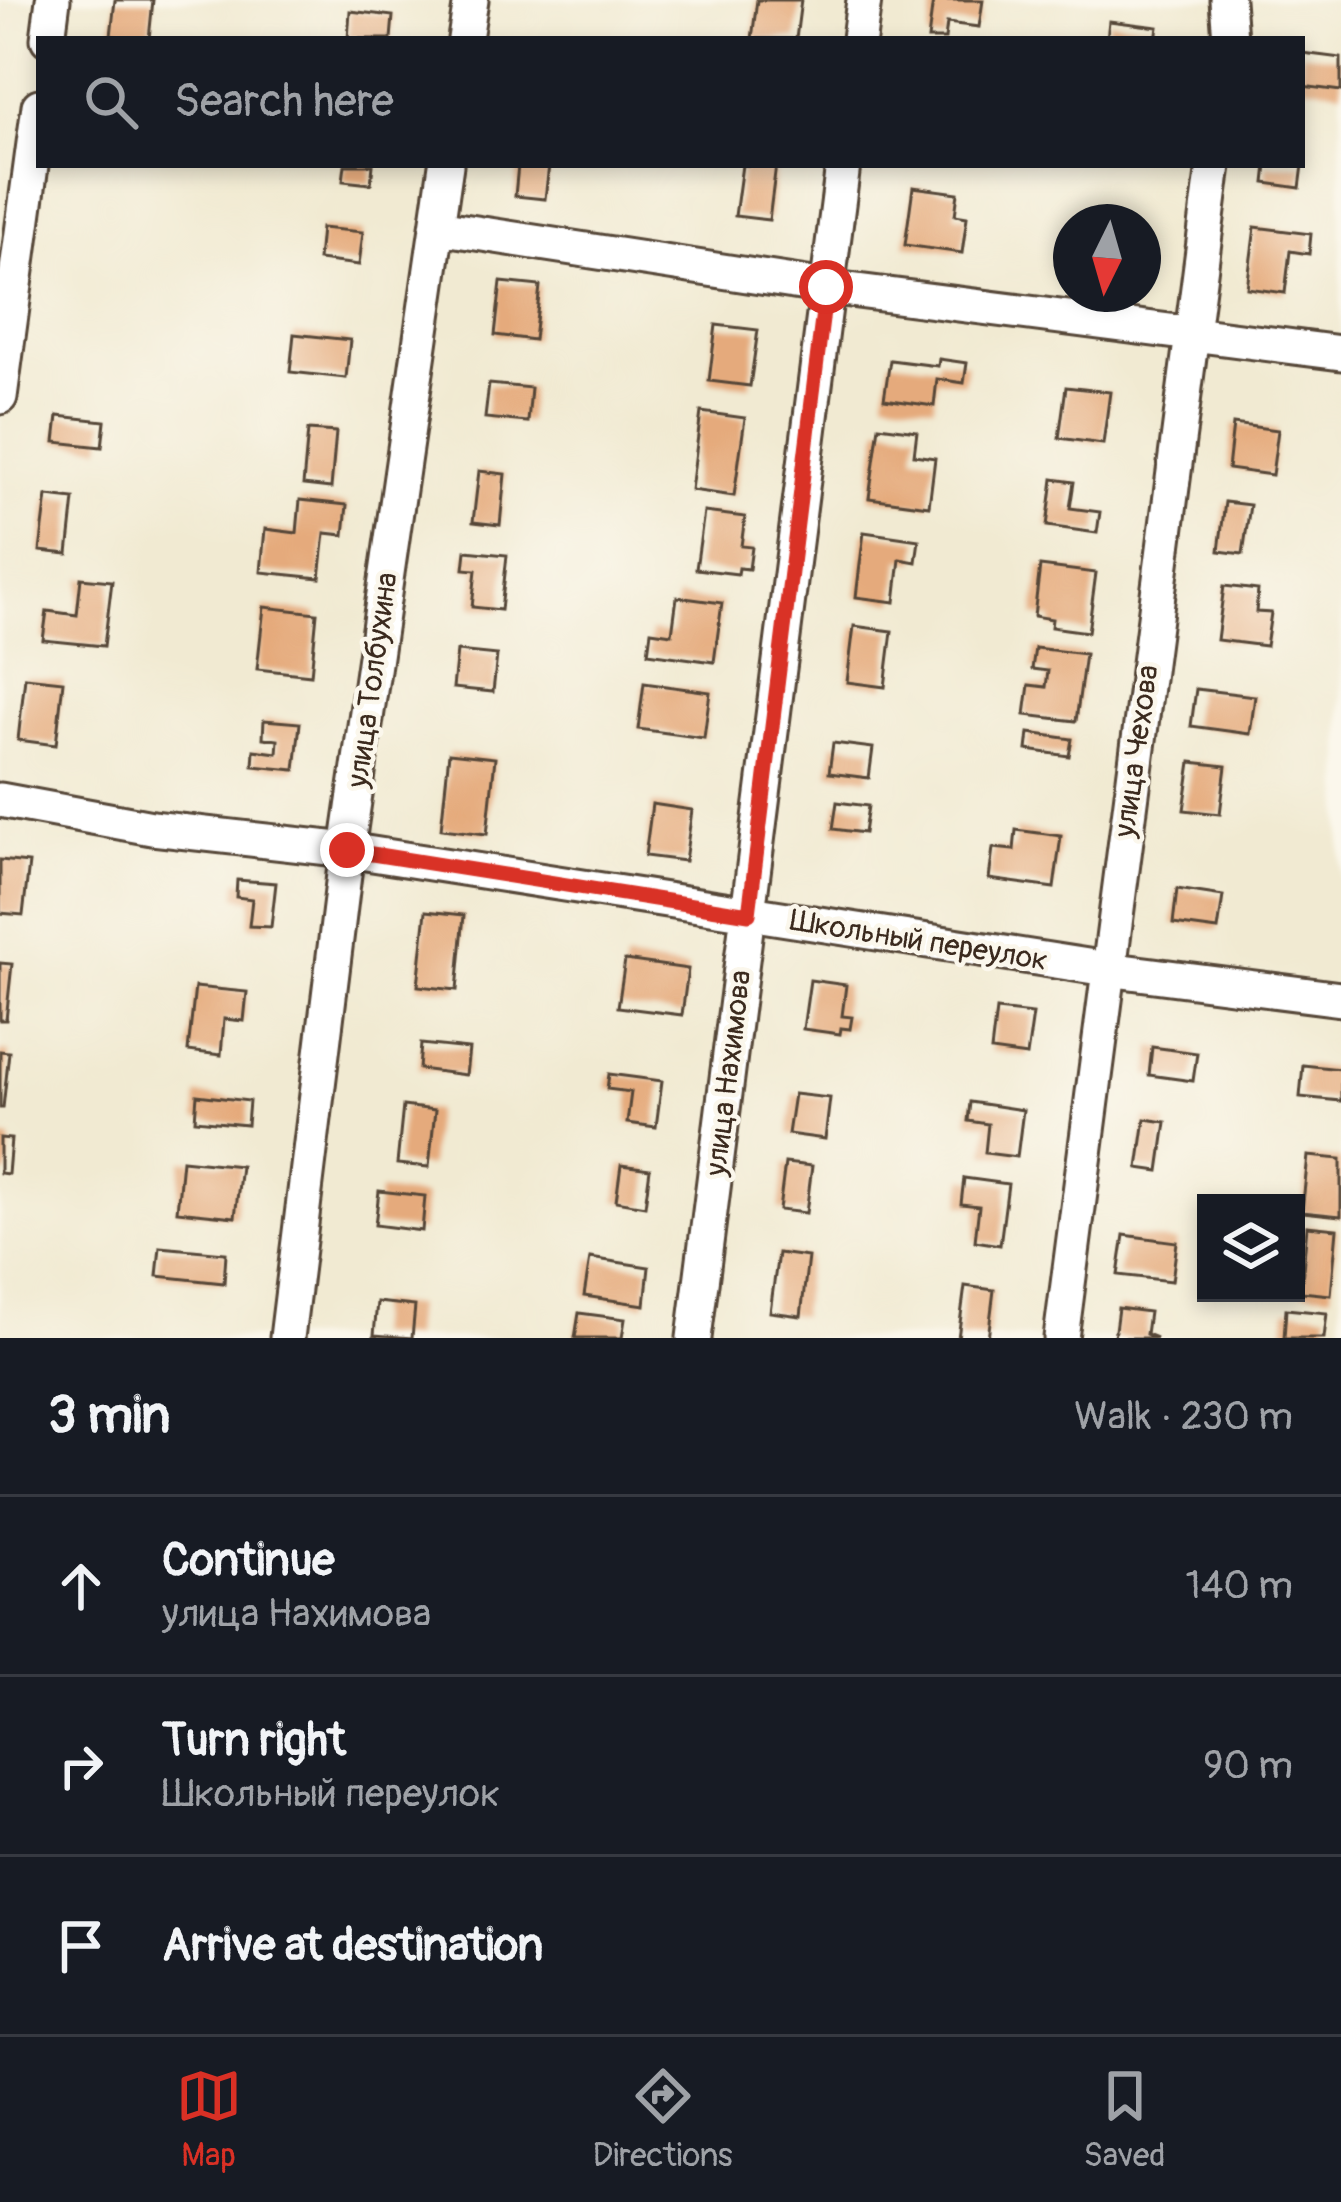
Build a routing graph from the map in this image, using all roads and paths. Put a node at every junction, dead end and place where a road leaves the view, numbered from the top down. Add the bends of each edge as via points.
1 (53, 0) edge
2 (471, 0) edge
3 (865, 0) edge
4 (1227, 0) edge
5 (48, 36) edge
6 (465, 36) edge
7 (859, 36) edge
8 (1230, 36) edge
9 (36, 128) edge
10 (446, 168) edge
11 (843, 168) edge
12 (1214, 168) edge
13 (437, 227) junction
14 (826, 287) junction
15 (1192, 331) junction
16 (1341, 353) edge
17 (0, 397) edge
18 (0, 800) edge
19 (347, 850) junction
20 (749, 914) junction
21 (1107, 969) junction
22 (1341, 999) edge
23 (286, 1338) edge
24 (694, 1338) edge
25 (1061, 1338) edge

1 - 5 street
2 - 6 street
3 - 7 street
4 - 8 street
9 - 17 street
10 - 13 street, улица Толбухина
11 - 14 street, улица Нахимова
12 - 15 street, улица Чехова
13 - 14 street
13 - 19 street, улица Толбухина
14 - 15 street
14 - 20 street, улица Нахимова
15 - 16 street
15 - 21 street, улица Чехова
18 - 19 street, Школьный переулок via 152,828
19 - 20 street, Школьный переулок
19 - 23 street, улица Толбухина
20 - 21 street, Школьный переулок
20 - 24 street, улица Нахимова
21 - 22 street, Школьный переулок
21 - 25 street, улица Чехова

